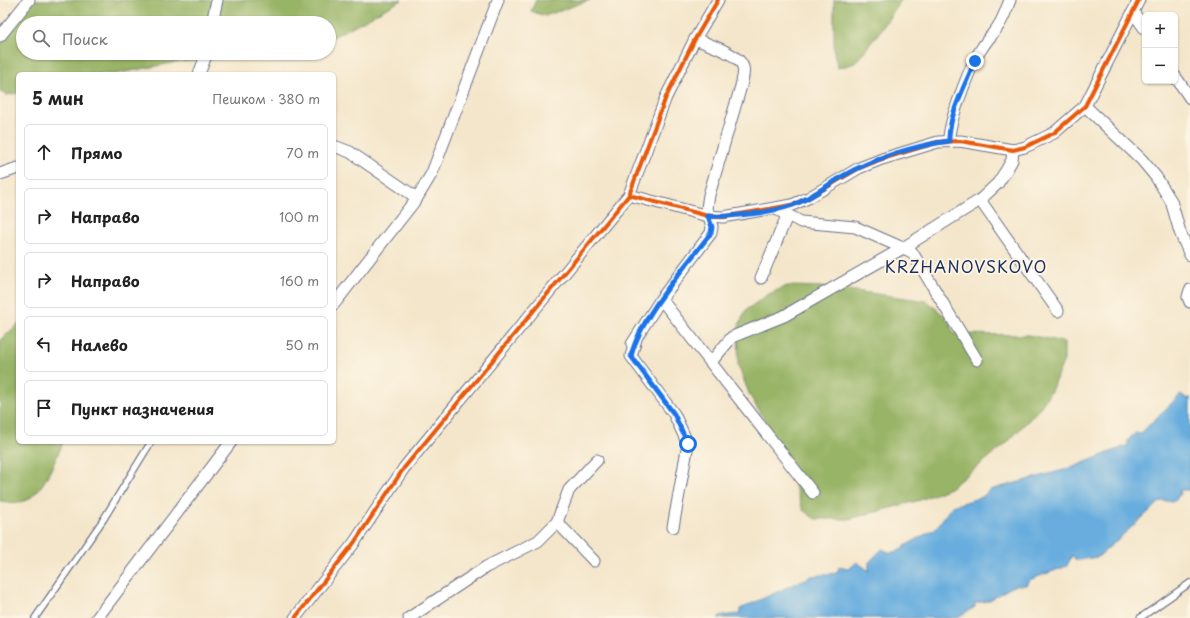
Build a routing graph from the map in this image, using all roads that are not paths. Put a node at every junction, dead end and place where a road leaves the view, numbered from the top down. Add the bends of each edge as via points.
1 (29, 0) edge
2 (217, 0) edge
3 (498, 0) edge
4 (718, 0) edge
5 (1010, 0) edge
6 (1139, 0) edge
7 (1133, 12) junction
8 (16, 16) edge
9 (16, 16) edge
10 (214, 16) edge
11 (1142, 25) edge
12 (0, 36) edge
13 (695, 39) junction
14 (204, 60) edge
15 (200, 72) edge
16 (1178, 80) edge
17 (1190, 98) edge
18 (1085, 106) junction
19 (949, 141) junction
20 (336, 147) edge
21 (1013, 150) junction
22 (16, 169) edge
23 (0, 174) edge
24 (629, 195) junction
25 (417, 198) junction
26 (980, 200) junction
27 (776, 209) junction
28 (708, 216) junction
29 (787, 216) junction
30 (903, 248) junction
31 (1190, 255) edge
32 (761, 278) dead end
33 (1190, 290) edge
34 (661, 299) junction
35 (336, 301) edge
36 (1190, 302) edge
37 (1058, 311) dead end
38 (977, 360) dead end
39 (711, 362) junction
40 (150, 444) edge
41 (229, 444) edge
42 (597, 460) dead end
43 (813, 494) dead end
44 (557, 522) junction
45 (674, 527) dead end
46 (594, 561) dead end
47 (1190, 583) edge
48 (35, 618) edge
49 (97, 618) edge
50 (295, 618) edge
51 (409, 618) edge
52 (1140, 618) edge

1 - 9 street
2 - 10 street
3 - 25 street via 445,143 432,174
4 - 13 street
5 - 19 street via 998,27 981,48 975,61 952,120
6 - 7 street
7 - 11 street
7 - 18 street
8 - 12 street
13 - 24 street via 666,97
13 - 28 street via 732,55 743,67 741,86 708,195
14 - 15 street
16 - 17 street
18 - 21 street via 1054,133
18 - 31 street via 1142,160 1156,177 1171,201
19 - 21 street
19 - 27 street via 882,159 843,176 808,198
20 - 25 street via 350,152
21 - 26 street via 1012,160 998,183
22 - 23 street
24 - 28 street
24 - 50 street via 404,468 354,543
25 - 35 street
26 - 30 street
26 - 37 street
27 - 28 street via 723,217
27 - 29 street
28 - 34 street via 712,227 711,233
29 - 30 street via 801,222 855,227
29 - 32 street
30 - 38 street via 912,252
30 - 39 street via 784,316 732,337
33 - 36 street
34 - 39 street
34 - 45 street via 634,341 631,356 674,414 688,444
39 - 43 street
40 - 48 lane via 103,520
41 - 49 street
42 - 44 street via 569,490
44 - 46 street
44 - 51 street via 538,541 486,567
47 - 52 lane

